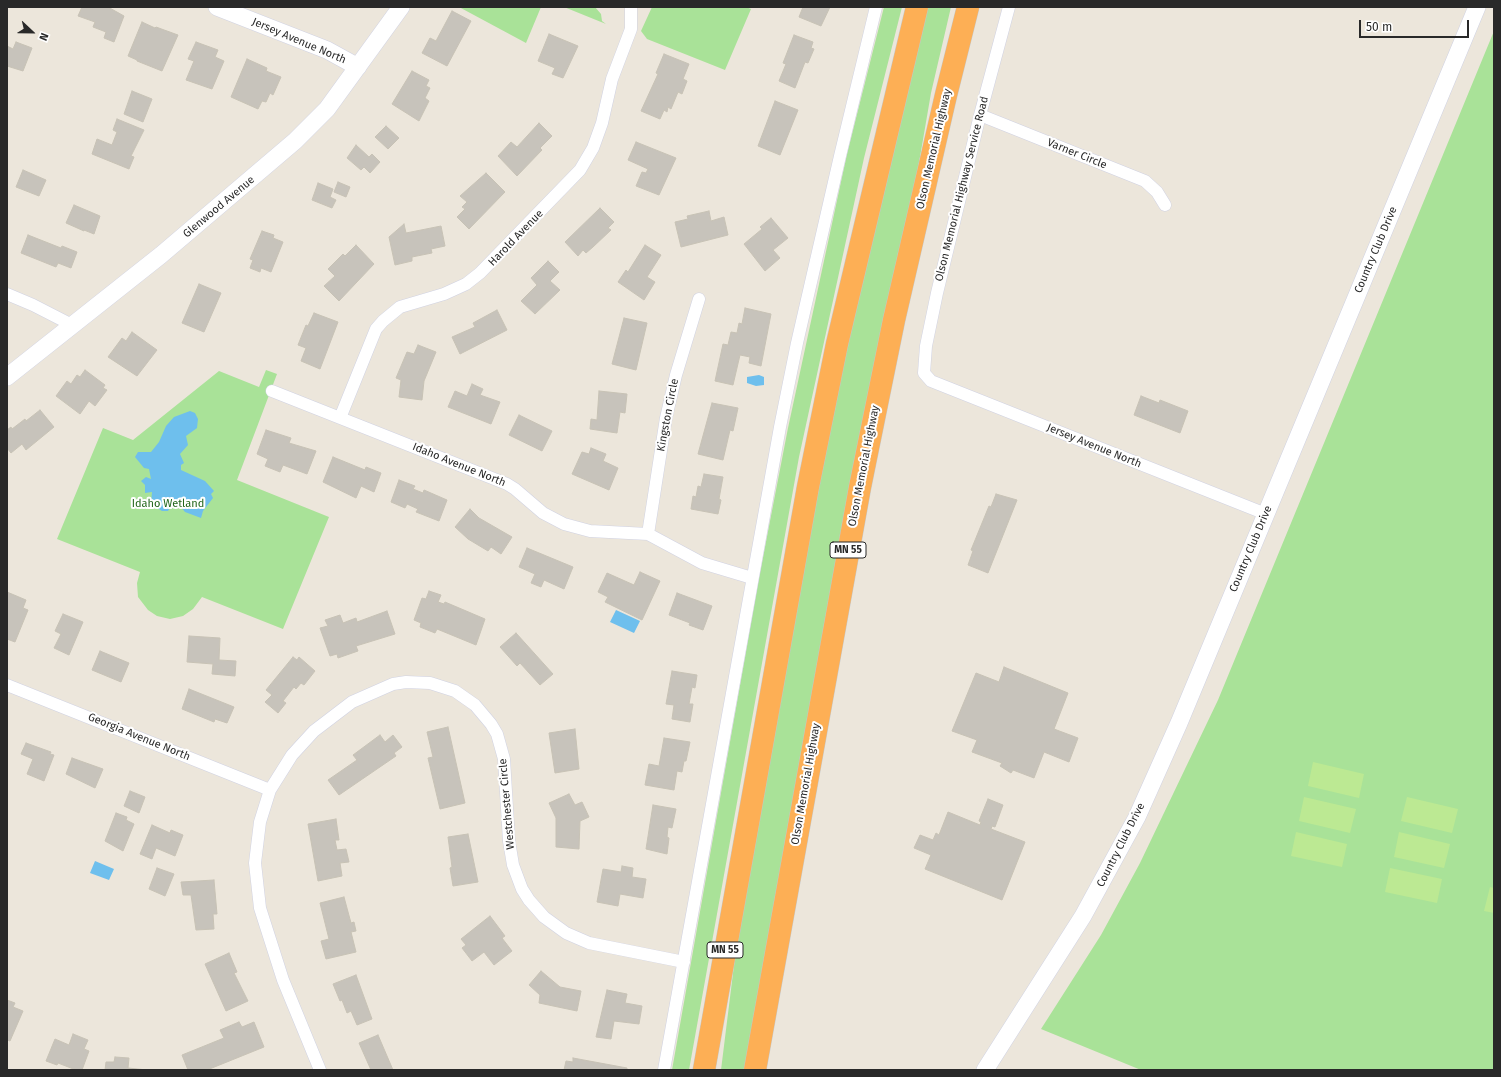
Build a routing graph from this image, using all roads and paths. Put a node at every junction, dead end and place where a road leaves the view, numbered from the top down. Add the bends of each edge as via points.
1 (218, 7) edge
2 (401, 7) edge
3 (631, 7) edge
4 (876, 7) edge
5 (917, 7) edge
6 (968, 7) edge
7 (1009, 7) edge
8 (1477, 7) edge
9 (358, 67) junction
10 (980, 115) junction
11 (1165, 205) dead end
12 (7, 294) edge
13 (699, 299) dead end
14 (72, 325) junction
15 (924, 374) joint
16 (7, 377) edge
17 (272, 391) dead end
18 (340, 418) junction
19 (1266, 514) junction
20 (648, 534) junction
21 (752, 578) junction
22 (7, 685) edge
23 (270, 790) junction
24 (684, 962) junction
25 (320, 1070) edge
26 (664, 1070) edge
27 (704, 1070) edge
28 (755, 1070) edge
29 (985, 1070) edge

1 - 9 street, Jersey Avenue North via 326,50
2 - 9 street, Glenwood Avenue
3 - 18 street, Harold Avenue via 631,29 612,79 602,123 593,148 580,170 480,273 466,284 444,294 400,307 383,321 376,329
4 - 21 street via 797,343
5 - 27 highway, MN 55 via 896,86 837,344 808,487
6 - 28 highway, Olson Memorial Highway / MN 55 via 894,320 863,471
7 - 10 street, Olson Memorial Highway Service Road
8 - 19 street, Country Club Drive
9 - 14 street, Glenwood Avenue via 327,109 295,141 185,235
10 - 11 street, Varner Circle via 1145,181 1157,192
10 - 15 street, Olson Memorial Highway Service Road via 937,292 926,346
12 - 14 street
13 - 20 street, Kingston Circle via 666,418
14 - 16 street, Glenwood Avenue
15 - 19 street, Jersey Avenue North via 931,381
17 - 18 street, Idaho Avenue North
18 - 20 street, Idaho Avenue North via 507,484 543,513 564,524 590,531
19 - 29 street, Country Club Drive via 1137,817 1084,916
20 - 21 street, Idaho Avenue North via 702,563
21 - 24 street
22 - 23 street, Georgia Avenue North
23 - 24 street, Westchester Circle via 302,743 326,720 352,702 387,686 406,682 430,683 455,691 475,705 497,734 506,771 509,841 513,865 522,889 537,910 560,930 589,943
23 - 25 street, Westchester Circle via 255,850 260,908 283,980
24 - 26 street

